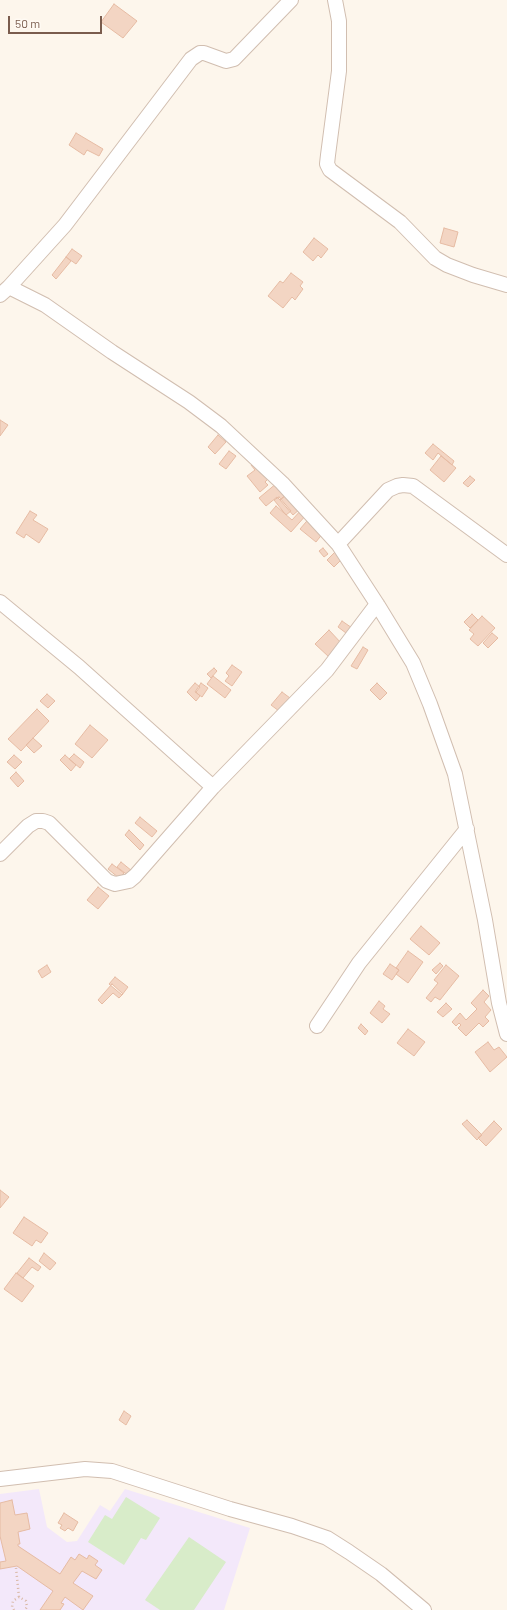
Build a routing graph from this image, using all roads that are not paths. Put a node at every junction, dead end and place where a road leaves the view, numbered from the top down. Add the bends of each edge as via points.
1 (290, 0) edge
2 (335, 0) edge
3 (507, 285) edge
4 (5, 291) edge
5 (338, 544) junction
6 (507, 555) edge
7 (0, 602) edge
8 (378, 604) junction
9 (213, 787) junction
10 (467, 830) junction
11 (0, 854) edge
12 (317, 1026) dead end
13 (507, 1034) edge
14 (0, 1479) edge
15 (424, 1610) edge

1 - 4 street via 234,59 226,61 204,53 191,59 64,225
2 - 3 street via 339,21 339,71 327,164 330,170 400,222 435,258 473,275
4 - 5 street via 45,305 221,426 282,482
5 - 6 street via 388,490 403,485 413,486
5 - 8 street
7 - 9 street via 79,667
8 - 9 street via 327,670
8 - 10 street via 413,663 430,704 455,774
9 - 11 street via 129,881 115,884 107,881 43,821 36,821 28,826
10 - 12 street via 359,963
10 - 13 street
14 - 15 street via 85,1469 112,1471 292,1526 327,1538 381,1574

